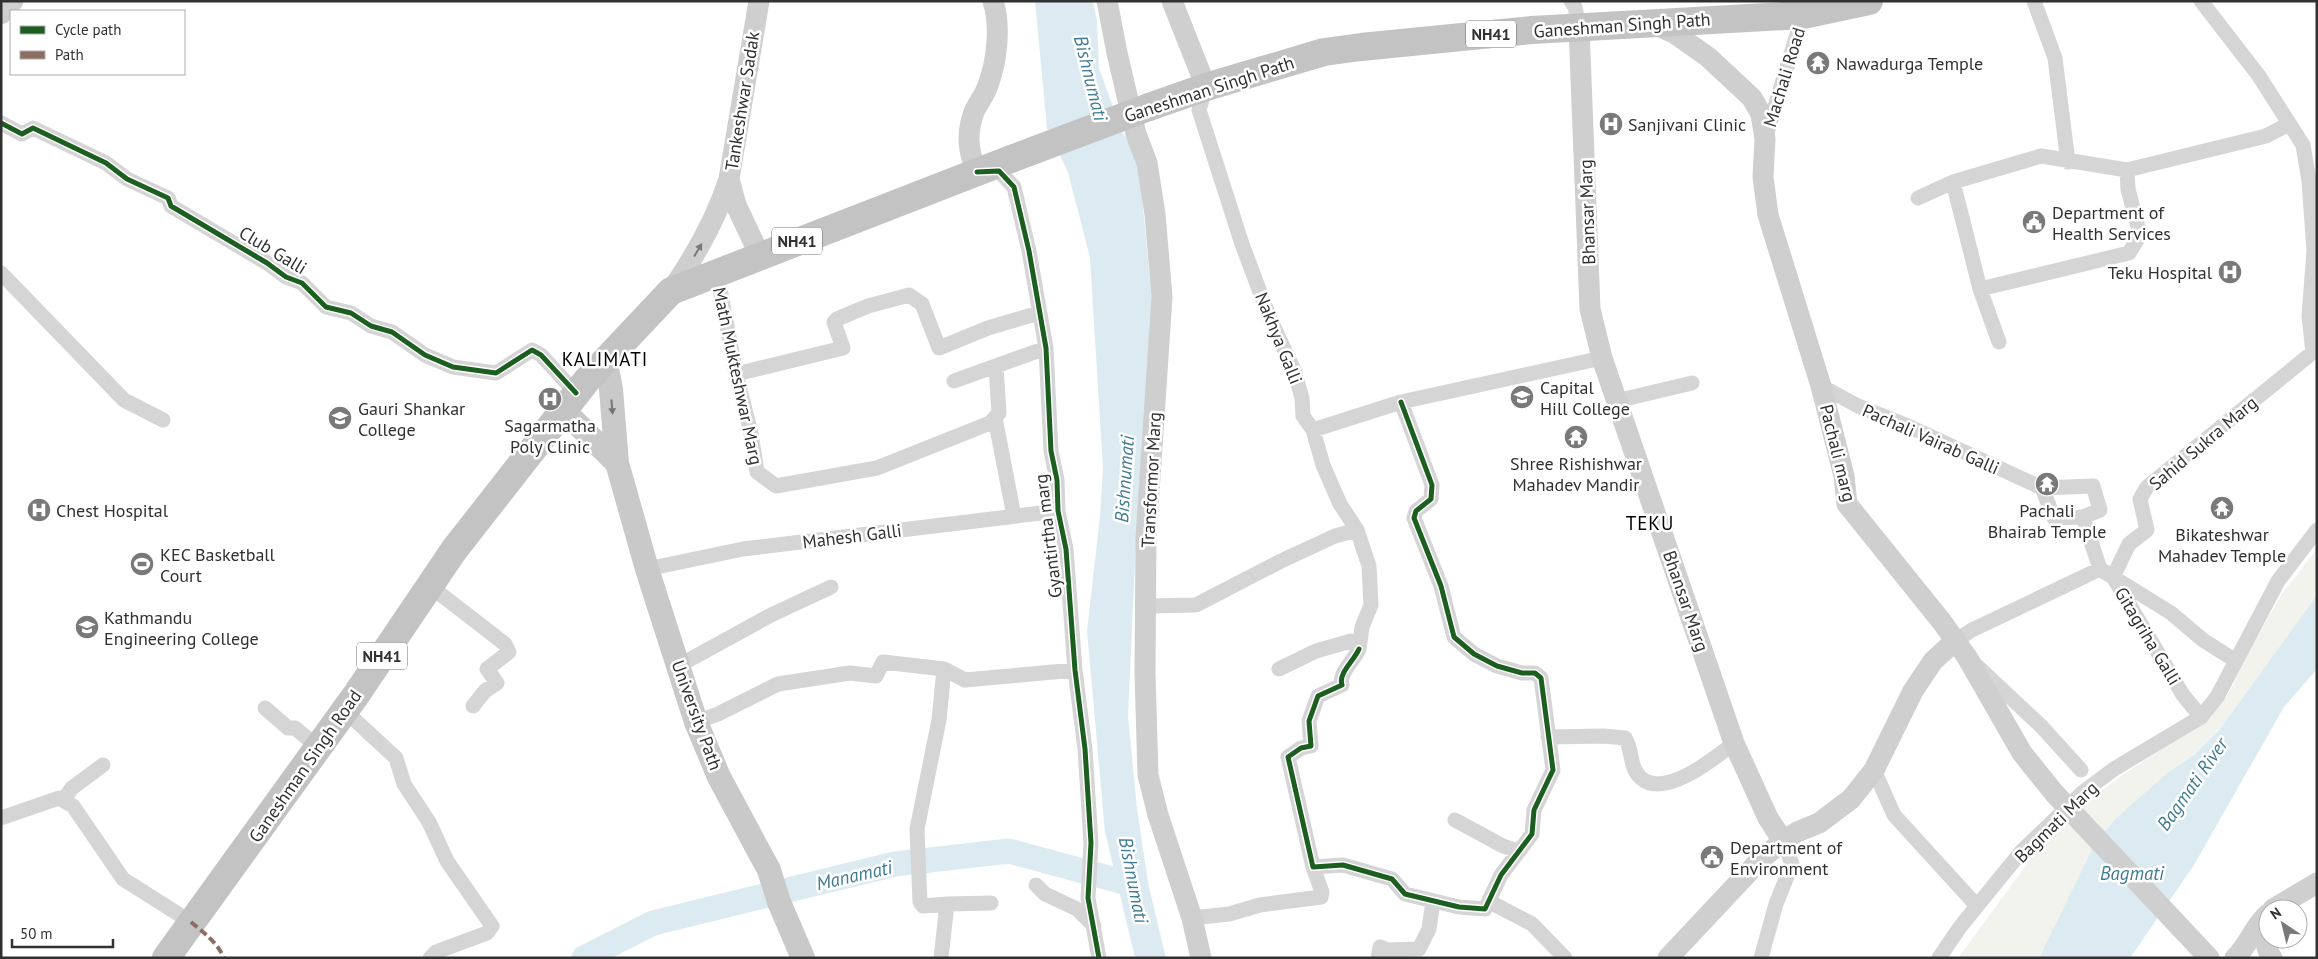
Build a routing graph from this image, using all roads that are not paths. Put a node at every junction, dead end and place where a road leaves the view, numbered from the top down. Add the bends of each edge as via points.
1 (13, 1) edge
2 (759, 1) edge
3 (993, 1) edge
4 (1107, 1) edge
5 (1172, 1) edge
6 (1571, 1) edge
7 (1869, 1) edge
8 (2034, 1) edge
9 (2201, 1) edge
10 (1840, 5) edge
11 (1, 14) edge
12 (1802, 15) junction
13 (1651, 22) junction
14 (1579, 27) junction
15 (1206, 87) junction
16 (1, 123) edge
17 (2289, 124) junction
18 (1766, 139) junction
19 (2068, 162) junction
20 (2127, 170) junction
21 (977, 172) junction
22 (729, 179) junction
23 (1954, 182) junction
24 (1918, 198) dead end
25 (2315, 239) edge
26 (760, 256) junction
27 (1, 273) edge
28 (717, 273) junction
29 (1980, 289) junction
30 (671, 290) junction
31 (1039, 313) junction
32 (1999, 342) dead end
33 (1046, 348) junction
34 (2316, 353) edge
35 (1602, 358) junction
36 (606, 359) junction
37 (996, 367) junction
38 (736, 374) junction
39 (954, 381) dead end
40 (1692, 383) dead end
41 (1821, 386) junction
42 (1616, 401) junction
43 (570, 402) junction
44 (1401, 402) junction
45 (995, 418) junction
46 (163, 420) dead end
47 (1313, 430) junction
48 (618, 463) junction
49 (2042, 488) junction
50 (1058, 511) junction
51 (1014, 516) junction
52 (2083, 517) junction
53 (1357, 530) junction
54 (2317, 530) edge
55 (647, 569) junction
56 (2107, 573) junction
57 (430, 586) junction
58 (831, 587) dead end
59 (1146, 606) junction
60 (1359, 649) junction
61 (1961, 649) junction
62 (2236, 661) junction
63 (678, 666) junction
64 (944, 669) junction
65 (1279, 669) dead end
66 (1075, 670) junction
67 (473, 706) dead end
68 (265, 708) dead end
69 (345, 711) junction
70 (2201, 717) junction
71 (696, 722) junction
72 (1548, 737) junction
73 (1734, 743) junction
74 (319, 748) junction
75 (102, 765) dead end
76 (1874, 770) junction
77 (2081, 770) dead end
78 (63, 800) junction
79 (1, 818) edge
80 (1455, 820) dead end
81 (1782, 841) junction
82 (1518, 851) junction
83 (1313, 867) junction
84 (2317, 883) edge
85 (1036, 885) dead end
86 (2291, 899) edge
87 (1433, 902) junction
88 (1490, 902) junction
89 (991, 903) dead end
90 (947, 904) junction
91 (1977, 906) junction
92 (1192, 918) junction
93 (191, 922) junction
94 (1094, 926) junction
95 (2258, 926) edge
96 (166, 958) edge
97 (430, 958) edge
98 (802, 958) edge
99 (941, 958) edge
100 (1099, 958) edge
101 (1201, 958) edge
102 (1378, 958) edge
103 (1564, 958) edge
104 (1668, 958) edge
105 (1761, 958) edge
106 (1939, 958) edge
107 (2210, 958) edge
108 (2236, 958) edge

1 - 11 main road
2 - 22 main road, Tankeshwar Sadak
3 - 21 main road via 997,27 994,63 968,135 970,156
4 - 59 main road, Transformor Marg via 1134,125 1147,162 1156,214 1162,296 1146,537
5 - 15 main road
6 - 14 street
7 - 10 highway, NH41
8 - 19 street via 2055,58
9 - 17 street via 2259,76
10 - 12 highway, Ganeshman Singh Path / NH41
12 - 13 highway, Ganeshman Singh Path / NH41
12 - 18 street, Machali Road
13 - 14 highway, Ganeshman Singh Path / NH41
13 - 18 main road via 1674,33 1708,57 1752,98 1761,114
14 - 15 highway, Ganeshman Singh Path / NH41 via 1410,41 1324,52
14 - 35 main road, Bhansar Marg via 1590,309
15 - 21 highway, Ganeshman Singh Path / NH41, bridge
15 - 47 street, Nakhya Galli via 1199,110 1260,294 1294,370 1303,416
16 - 43 street, Club Galli via 22,134 33,128 106,163 127,179 168,198 171,206 267,263 286,278 302,283 326,306 392,332 425,355 453,367 496,374 532,350 541,355
17 - 20 street via 2266,136
17 - 25 street via 2303,145
18 - 41 main road, Pachali marg via 1763,177 1768,214
19 - 20 street
19 - 23 street via 2041,156
20 - 29 street via 2128,189 2139,231 2129,252
21 - 26 highway, Ganeshman Singh Path / NH41
21 - 31 street, Gyantirtha marg via 999,171 1014,187
22 - 26 main road, Tankeshwar Sadak via 736,205
30 -> 22 main road via 706,237
23 - 24 street
23 - 29 street
25 - 34 street via 2309,316
26 - 28 highway, Ganeshman Singh Path / NH41
27 - 46 street via 124,400
28 - 30 highway, Ganeshman Singh Path / NH41
28 - 38 street, Math Mukteshwar Marg
29 - 32 street
30 - 36 highway, Ganeshman Singh Path / NH41
31 - 33 street, Gyantirtha marg
31 - 38 street via 988,328 939,348 922,304 909,294 837,319 834,322 843,348
33 - 37 street
33 - 50 street, Gyantirtha marg
34 - 56 street, Sahid Sukra Marg via 2146,487 2140,499 2147,530 2129,544
35 - 42 main road, Bhansar Marg
35 - 44 street
36 - 43 highway, Ganeshman Singh Road / NH41
36 -> 48 main road, University Path
37 - 39 street
37 - 45 street via 999,413
38 - 45 street, Math Mukteshwar Marg via 757,472 776,486 876,468 990,423
40 - 42 street
41 - 49 street, Pachali Vairab Galli via 1858,406
41 - 61 main road, Pachali marg via 1844,476 1847,504
42 - 73 main road, Bhansar Marg
43 - 48 main road
43 - 57 highway, Ganeshman Singh Road / NH41 via 454,550
44 - 47 street
44 - 72 street via 1432,485 1431,499 1416,511 1414,518 1441,586 1454,637 1474,654 1497,666 1535,673 1541,678
45 - 51 street
47 - 53 street, Nakhya Galli via 1323,465 1340,504
48 - 55 main road, University Path
49 - 52 street via 2054,518
49 - 52 street, Pachali Vairab Galli via 2093,486 2100,510
50 - 51 street, Mahesh Galli
50 - 66 street, Gyantirtha marg via 1066,549
51 - 55 street, Mahesh Galli via 743,549
52 - 56 street
53 - 59 street via 1335,536 1281,561 1196,605
53 - 60 street, Nakhya Galli via 1369,566 1371,605 1362,627
54 - 62 street via 2278,581
55 - 63 main road, University Path
56 - 61 street via 1972,630
56 - 62 street, Gitagriha Galli via 2171,613 2203,640
56 - 70 street, Gitagriha Galli via 2183,695
57 - 67 street via 505,644 509,652 487,669 497,684 485,691
57 - 69 highway, Ganeshman Singh Road / NH41
58 - 63 street via 770,615
59 - 92 main road, Transformor Marg via 1148,775
60 - 65 street via 1352,641 1316,651
60 - 83 street via 1342,673 1342,685 1318,696 1309,721 1311,746 1301,748 1288,757
61 - 76 main road via 1933,661 1913,691
61 - 77 street
61 - 107 main road, Pachali marg, bridge via 2022,753 2040,776
62 - 70 street via 2217,697
63 - 71 main road, University Path
64 - 66 street via 965,680
64 - 71 street via 884,662 876,676 850,673 778,684
64 - 90 street via 939,720 917,829 917,868 921,905
66 - 94 street, Gyantirtha marg via 1085,749 1091,843 1088,898
68 - 74 street
69 - 74 highway, Ganeshman Singh Road / NH41
69 - 97 street via 396,758 404,784 429,822 447,861 492,926 487,933 436,952
70 - 91 street, Bagmati Marg via 2114,769 2082,793 2022,852
71 - 98 main road, University Path via 718,777 769,870
72 - 73 street via 1625,738 1640,778 1653,784 1674,781
72 - 82 street via 1552,770 1534,810 1532,834
73 - 81 main road, Bhansar Marg
74 - 93 highway, Ganeshman Singh Road / NH41
75 - 78 street via 72,788
76 - 81 main road via 1851,799 1819,823
76 - 91 street via 1894,815
78 - 79 street via 59,798
78 - 93 street via 73,806 123,879
80 - 82 street
81 - 104 main road
81 - 105 street via 1792,864 1776,904
82 - 88 street via 1501,875
83 - 87 street via 1344,865 1392,879 1405,894
83 - 92 street via 1321,897
84 - 86 main road
85 - 94 street via 1045,894 1077,910
87 - 88 street via 1485,909
87 - 102 street via 1429,929 1420,949 1388,950 1380,947
88 - 103 street via 1532,924
89 - 90 street
90 - 99 street
91 - 106 street, Bagmati Marg
92 - 101 main road, Transformor Marg
93 - 96 highway, Ganeshman Singh Road / NH41
94 - 100 street
95 - 108 main road

